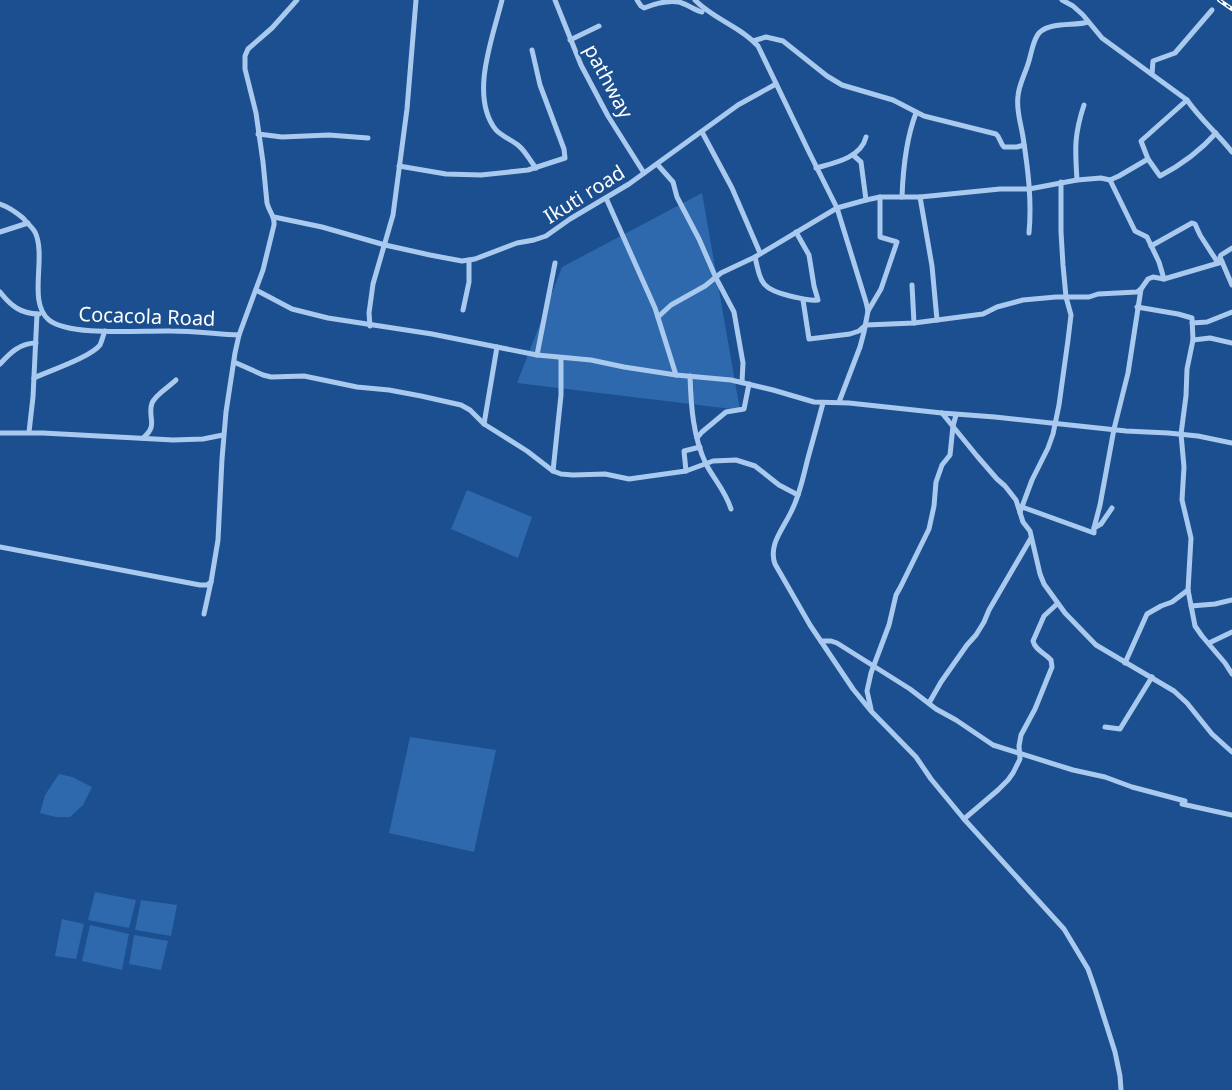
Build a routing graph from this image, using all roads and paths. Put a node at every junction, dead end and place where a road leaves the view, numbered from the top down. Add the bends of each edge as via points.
1 (297, 0) edge
2 (416, 0) edge
3 (502, 0) edge
4 (555, 0) edge
5 (637, 0) edge
6 (695, 0) edge
7 (1062, 0) edge
8 (1212, 10) dead end
9 (702, 12) dead end
10 (1089, 22) junction
11 (599, 26) dead end
12 (570, 40) junction
13 (753, 40) junction
14 (532, 50) dead end
15 (1152, 74) junction
16 (776, 84) junction
17 (1187, 100) junction
18 (1084, 105) dead end
19 (916, 113) junction
20 (702, 132) junction
21 (1216, 133) junction
22 (258, 134) junction
23 (866, 137) dead end
24 (368, 138) dead end
25 (1024, 145) junction
26 (1232, 152) edge
27 (853, 155) junction
28 (1148, 159) junction
29 (657, 164) junction
30 (399, 166) junction
31 (536, 168) junction
32 (816, 168) junction
33 (644, 173) junction
34 (1077, 180) junction
35 (1110, 180) junction
36 (1061, 182) junction
37 (1029, 189) junction
38 (902, 197) junction
39 (920, 197) junction
40 (606, 198) junction
41 (880, 198) junction
42 (866, 200) junction
43 (0, 204) edge
44 (837, 208) junction
45 (274, 217) junction
46 (28, 223) junction
47 (0, 232) edge
48 (796, 232) junction
49 (1029, 233) dead end
50 (385, 245) junction
51 (1151, 246) junction
52 (1232, 248) edge
53 (758, 255) junction
54 (469, 260) junction
55 (555, 263) dead end
56 (1220, 263) junction
57 (1230, 273) edge
58 (716, 278) junction
59 (1164, 279) junction
60 (912, 285) dead end
61 (1232, 285) edge
62 (1141, 289) junction
63 (256, 290) junction
64 (0, 292) edge
65 (1066, 297) junction
66 (803, 300) junction
67 (1137, 307) junction
68 (463, 310) dead end
69 (868, 311) junction
70 (1232, 312) edge
71 (41, 314) junction
72 (658, 317) junction
73 (937, 320) junction
74 (914, 323) junction
75 (1192, 323) junction
76 (866, 325) junction
77 (370, 326) junction
78 (105, 331) junction
79 (239, 335) junction
80 (1193, 340) junction
81 (1232, 343) edge
82 (36, 344) junction
83 (497, 347) junction
84 (537, 355) junction
85 (561, 358) junction
86 (234, 362) junction
87 (0, 364) edge
88 (676, 375) junction
89 (690, 376) junction
90 (34, 378) junction
91 (176, 380) dead end
92 (746, 383) junction
93 (839, 402) junction
94 (823, 403) junction
95 (942, 413) junction
96 (956, 415) junction
97 (1055, 423) junction
98 (484, 424) junction
99 (953, 426) junction
100 (1114, 429) junction
101 (0, 432) edge
102 (29, 432) junction
103 (1182, 434) junction
104 (224, 435) junction
105 (143, 438) junction
106 (697, 438) junction
107 (1232, 444) edge
108 (700, 447) junction
109 (706, 463) junction
110 (553, 471) junction
111 (686, 471) junction
112 (798, 495) junction
113 (1112, 508) dead end
114 (731, 509) dead end
115 (1021, 509) junction
116 (1094, 528) junction
117 (1031, 538) junction
118 (0, 547) edge
119 (211, 582) junction
120 (1188, 590) junction
121 (1232, 600) edge
122 (1057, 604) junction
123 (1191, 606) junction
124 (204, 614) dead end
125 (1232, 632) edge
126 (821, 641) junction
127 (1209, 643) junction
128 (1125, 663) junction
129 (873, 667) junction
130 (1232, 674) edge
131 (1152, 677) junction
132 (929, 703) junction
133 (871, 711) junction
134 (1105, 727) dead end
135 (1232, 752) edge
136 (1020, 753) junction
137 (1232, 815) edge
138 (964, 819) junction
139 (1121, 1090) edge

1 - 22 street via 245,56
2 - 30 street
3 - 31 street via 483,87 485,106 497,131 519,147
4 - 12 street, pathway
5 - 9 street via 644,8 680,2
6 - 13 street
7 - 10 street
8 - 15 street via 1175,53 1153,62
10 - 15 street via 1102,38
10 - 25 street via 1046,28 1038,33 1019,86 1017,109
11 - 12 street
12 - 33 street, pathway via 603,108
13 - 16 street
13 - 19 street via 766,37 783,42 833,80 893,100
14 - 31 street via 540,85 566,154 562,160
15 - 17 street
16 - 20 street, Ikuti road via 738,105
16 - 32 street
17 - 21 street
17 - 28 street via 1141,141
18 - 34 street via 1075,146
19 - 25 street via 996,134 1004,147
19 - 38 street via 904,163
20 - 29 street, Ikuti road
20 - 53 street via 732,188
21 - 26 street
21 - 28 street via 1190,158 1160,176
22 - 24 street
22 - 45 street via 267,203
23 - 27 street
25 - 37 street
27 - 32 street
27 - 42 street via 861,162
28 - 35 street
29 - 33 street, Ikuti road
29 - 58 street via 673,182
30 - 31 street via 464,175
30 - 50 street
32 - 44 street
33 - 40 street, Ikuti road
34 - 35 street
34 - 36 street
35 - 51 street via 1135,231 1147,237
36 - 37 street
36 - 65 street
37 - 39 street
37 - 49 street
38 - 39 street
38 - 41 street
39 - 73 street
40 - 54 street, Ikuti road via 546,236
40 - 72 street
41 - 42 street
41 - 69 street via 880,237 897,242 881,289
42 - 44 street
43 - 46 street
44 - 48 street
44 - 69 street
45 - 50 street, Ikuti road
45 - 63 street via 274,231
46 - 47 street
46 - 71 street via 39,249
48 - 53 street
48 - 66 street via 809,255 818,300
50 - 54 street, Ikuti road
50 - 77 street via 373,284
51 - 56 street via 1192,223
51 - 59 street
52 - 56 street via 1221,255
53 - 58 street
53 - 66 street via 760,279 765,286
54 - 68 street
55 - 84 street
56 - 57 street
56 - 59 street
57 - 61 street
58 - 72 street
58 - 92 street via 736,317
59 - 62 street via 1148,279
60 - 74 street
62 - 65 street via 1132,293
62 - 67 street
63 - 77 street via 298,311
63 - 79 street
64 - 71 street, Cocacola Road via 20,311
65 - 73 street via 1023,300 983,314
65 - 97 street via 1071,321
66 - 76 street via 809,339 850,334
67 - 75 street via 1190,317
67 - 100 street via 1128,373
69 - 76 street
70 - 75 street via 1207,322
71 - 78 street, Cocacola Road via 68,328
71 - 82 street
72 - 88 street
73 - 74 street
74 - 76 street
75 - 80 street
76 - 93 street
77 - 83 street
78 - 79 street, Cocacola Road
78 - 90 street via 100,345 93,350
79 - 86 street
80 - 81 street via 1210,338
80 - 103 street
82 - 87 street via 20,347
82 - 90 street
83 - 84 street
83 - 98 street
84 - 85 street
85 - 88 street
85 - 110 street
86 - 98 street via 271,377 304,376 452,402 470,410
86 - 104 street
88 - 89 street
89 - 92 street
89 - 106 street
90 - 102 street
91 - 105 street via 153,401 152,428
92 - 94 street
92 - 106 street via 744,409 726,412
93 - 94 street
93 - 95 street
94 - 112 street
95 - 96 street
95 - 99 street
96 - 97 street
96 - 99 street
97 - 100 street
97 - 115 street
98 - 110 street
99 - 115 street
99 - 129 street via 950,455 936,482 929,529 896,595
100 - 103 street
100 - 116 street
101 - 102 street
102 - 105 street
103 - 107 street
103 - 120 street via 1182,500 1191,538
104 - 105 street via 190,440
104 - 119 street via 218,540
106 - 108 street
108 - 109 street
108 - 111 street via 684,450
109 - 111 street
109 - 112 street via 736,460 750,464
109 - 114 street
110 - 111 street via 629,478
112 - 126 street via 772,556
113 - 116 street
115 - 116 street via 1094,533
115 - 117 street
117 - 122 street via 1040,573
117 - 132 street via 976,636
118 - 119 street via 200,585
119 - 124 street
120 - 123 street
120 - 128 street via 1147,614
121 - 123 street
122 - 128 street via 1096,645
122 - 136 street via 1046,613 1033,641 1052,663 1021,735
123 - 127 street via 1195,626
125 - 127 street
126 - 129 street via 834,642
126 - 133 street
127 - 130 street
128 - 131 street
129 - 132 street
129 - 133 street via 867,690
131 - 134 street via 1120,729
131 - 135 street via 1179,696
132 - 136 street via 993,745
133 - 138 street via 916,757
136 - 137 street
136 - 138 street via 1008,780
138 - 139 street via 1064,929 1089,969 1115,1052

